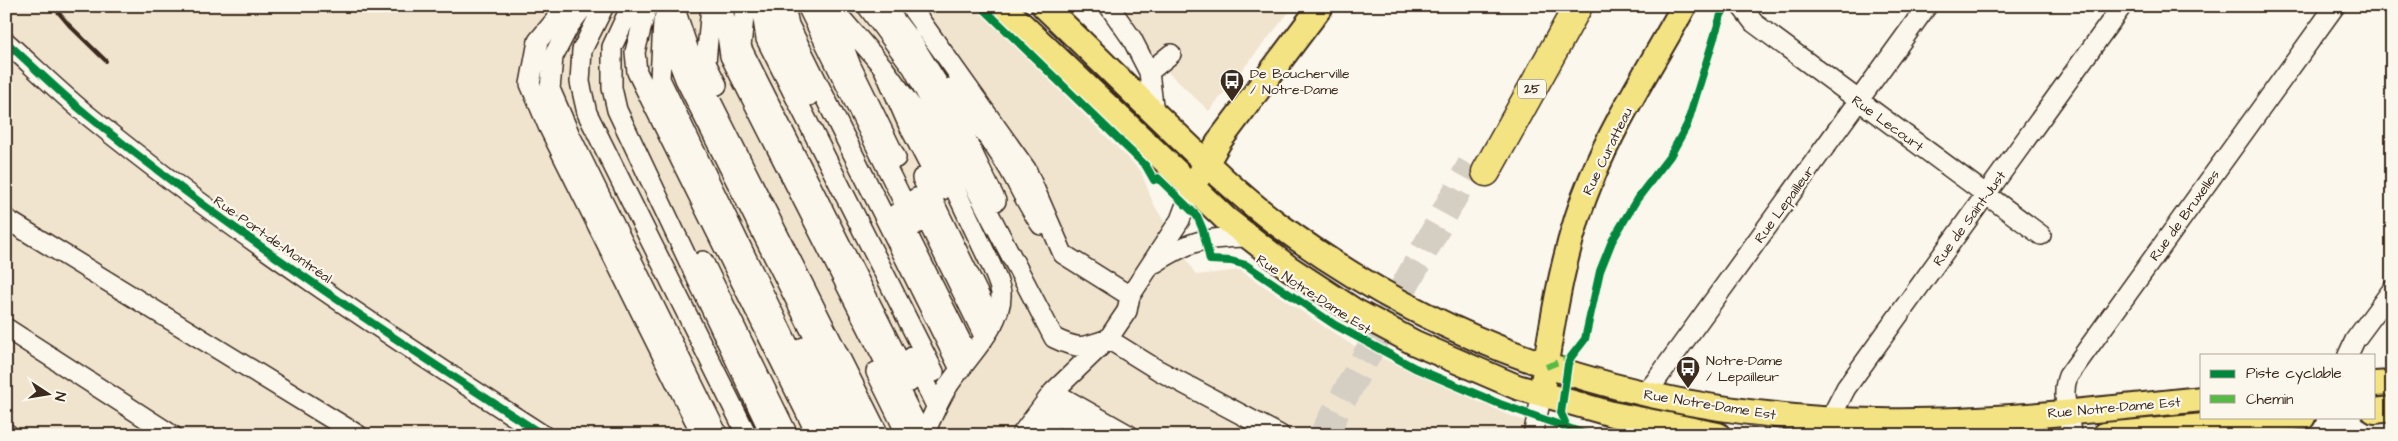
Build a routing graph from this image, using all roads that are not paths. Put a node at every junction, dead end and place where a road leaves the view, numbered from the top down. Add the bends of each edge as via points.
1 (567, 6) edge
2 (584, 6) edge
3 (604, 6) edge
4 (631, 6) edge
5 (647, 6) edge
6 (674, 6) edge
7 (710, 6) edge
8 (716, 6) edge
9 (723, 6) edge
10 (745, 6) edge
11 (753, 6) edge
12 (761, 6) edge
13 (770, 6) edge
14 (785, 6) edge
15 (794, 6) edge
16 (807, 6) edge
17 (829, 6) edge
18 (866, 6) edge
19 (884, 6) edge
20 (910, 6) edge
21 (1002, 6) edge
22 (1044, 6) edge
23 (1109, 6) edge
24 (1321, 6) edge
25 (1561, 6) edge
26 (1578, 6) edge
27 (1684, 6) edge
28 (1741, 6) edge
29 (1928, 6) edge
30 (2122, 6) edge
31 (2335, 6) edge
32 (665, 14) edge
33 (850, 28) junction
34 (909, 37) junction
35 (6, 42) edge
36 (662, 50) junction
37 (635, 52) junction
38 (1170, 54) dead end
39 (610, 66) junction
40 (1149, 72) junction
41 (580, 82) junction
42 (1858, 101) junction
43 (1154, 113) junction
44 (1206, 163) junction
45 (1192, 188) junction
46 (1985, 194) junction
47 (6, 219) edge
48 (2041, 235) dead end
49 (1248, 237) junction
50 (1063, 254) junction
51 (1150, 267) junction
52 (2392, 290) edge
53 (1130, 296) junction
54 (6, 328) edge
55 (1054, 338) junction
56 (1108, 339) junction
57 (2348, 354) edge
58 (1546, 367) junction
59 (954, 382) edge
60 (2392, 383) edge
61 (2376, 384) edge
62 (1636, 392) junction
63 (1542, 394) junction
64 (1048, 399) junction
65 (2200, 399) edge
66 (2392, 409) edge
67 (2376, 411) edge
68 (2068, 412) junction
69 (2292, 418) edge
70 (1828, 427) edge
71 (1026, 428) edge
72 (172, 435) edge
73 (358, 435) edge
74 (543, 435) edge
75 (702, 435) edge
76 (718, 435) edge
77 (748, 435) edge
78 (760, 435) edge
79 (771, 435) edge
80 (788, 435) edge
81 (804, 435) edge
82 (818, 435) edge
83 (832, 435) edge
84 (847, 435) edge
85 (863, 435) edge
86 (879, 435) edge
87 (892, 435) edge
88 (907, 435) edge
89 (1054, 435) edge
90 (1094, 435) edge
91 (1129, 435) edge
92 (1280, 435) edge
93 (1533, 435) edge
94 (1718, 435) edge
95 (2071, 435) edge
96 (2105, 435) edge

1 - 75 street via 538,41 530,84
2 - 76 street via 553,57 550,89
3 - 41 street via 582,50
4 - 39 street via 612,47
5 - 37 street
6 - 86 street via 695,69
7 - 87 street via 706,63
8 - 88 street via 718,58
9 - 59 street via 730,56
10 - 59 street via 741,47
11 - 59 street via 753,42
12 - 59 street via 766,39
13 - 59 street via 777,31
14 - 59 street via 789,25
15 - 59 street
16 - 59 street
17 - 33 street
17 - 59 street
18 - 55 street via 913,68
19 - 34 street
20 - 50 street via 1026,169
21 - 45 main road, Rue Notre-Dame Est
22 - 43 main road, Rue Notre-Dame Est
23 - 40 street via 1132,39
24 - 44 main road
25 - 26 highway, 25 via 1479,169
27 - 58 main road, Rue Curatteau via 1604,150 1587,190 1571,240
28 - 42 street, Rue Lecourt via 1754,23
29 - 42 street, Rue Lepailleur
30 - 46 street, Rue de Saint-Just
31 - 68 street, Rue de Bruxelles via 2068,376 2064,390
32 - 36 street
32 - 85 street via 685,78
33 - 59 street
33 - 59 street via 923,122 1001,292 999,305
34 - 50 street via 983,130 1009,168 1030,210
34 - 55 street via 942,90 1001,212
35 - 74 street, Rue Port-de-Montréal via 89,116 186,193 378,328
36 - 83 street via 660,79
36 - 84 street via 674,84
37 - 81 street via 632,76 638,98
37 - 82 street via 637,72
38 - 40 street
39 - 79 street via 617,110
39 - 80 street via 625,104
40 - 43 street
41 - 77 street via 588,113
41 - 78 street via 603,117
42 - 46 street, Rue Lecourt
42 - 62 street, Rue Lepailleur via 1659,377 1645,392
43 - 44 main road, Rue Notre-Dame Est
44 - 45 main road
44 - 58 main road, Rue Notre-Dame Est via 1274,222 1374,288 1444,324
45 - 49 main road, Rue Notre-Dame Est
45 - 51 street via 1180,220
46 - 48 street, Rue Lecourt
46 - 70 street, Rue de Saint-Just via 1846,388
47 - 73 street
49 - 51 street via 1205,239 1187,244
49 - 63 main road, Rue Notre-Dame Est via 1374,322 1447,358
50 - 53 street
51 - 53 street
52 - 57 street
53 - 56 street via 1127,311
54 - 72 street
55 - 56 street via 1072,347 1086,347
56 - 64 street
56 - 92 street via 1158,370
58 - 62 main road, Rue Notre-Dame Est
58 - 63 main road, Rue Curatteau
60 - 61 main road
62 - 70 main road, Rue Notre-Dame Est
63 - 93 street
63 - 94 main road, Rue Notre-Dame Est via 1632,418
64 - 71 street
64 - 90 street
64 - 91 street
65 - 68 main road, Rue Notre-Dame Est
66 - 67 main road
68 - 70 main road, Rue Notre-Dame Est
68 - 95 street, Rue de Bruxelles
69 - 96 main road, Rue Notre-Dame Est
71 - 89 street

